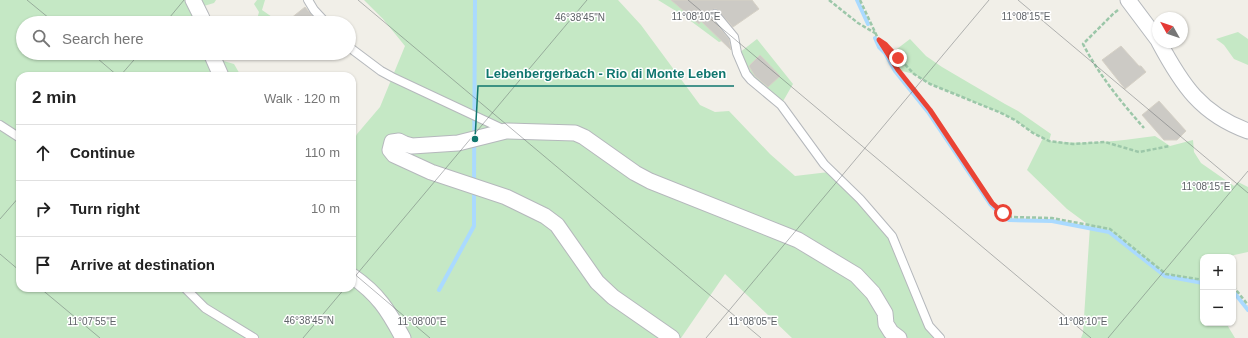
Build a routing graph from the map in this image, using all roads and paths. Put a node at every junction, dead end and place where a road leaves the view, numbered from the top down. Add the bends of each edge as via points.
1 (193, 0) edge
2 (308, 0) edge
3 (829, 0) edge
4 (860, 0) edge
5 (1129, 1) edge
6 (715, 14) dead end
7 (201, 16) edge
8 (320, 16) edge
9 (1152, 32) edge
10 (876, 33) junction
11 (879, 40) junction
12 (1163, 48) edge
13 (356, 53) edge
14 (215, 60) edge
15 (219, 72) edge
16 (0, 125) edge
17 (1144, 128) dead end
18 (506, 131) junction
19 (1248, 131) edge
20 (16, 135) edge
21 (1170, 146) dead end
22 (356, 279) edge
23 (1200, 280) edge
24 (1236, 290) edge
25 (189, 292) edge
26 (1248, 305) edge
27 (897, 337) edge
28 (254, 338) edge
29 (402, 338) edge
30 (672, 338) edge
31 (940, 338) edge

1 - 7 street
2 - 8 lane
3 - 10 path via 858,23
4 - 10 path
5 - 9 street
5 - 17 path via 1083,44 1092,62 1126,109
6 - 31 lane via 734,38 746,74 781,105 824,164 860,199 892,236 929,326
10 - 11 path
11 - 21 path via 914,74 930,84 999,112 1049,141 1073,144 1105,142 1139,152
11 - 23 path via 898,70 930,110 992,203 1004,214 1010,217 1052,218 1110,229 1166,274
12 - 19 street via 1183,83 1203,105 1221,119
13 - 18 lane via 381,71 409,86
14 - 15 street
16 - 20 lane
18 - 27 street via 575,133 650,181 798,240 856,276 873,293 884,313 886,324
18 - 30 street via 458,143 412,146 399,141 392,142 390,150 394,155 431,172 506,197 546,216 557,225 597,282 612,297
22 - 29 street via 383,304
24 - 26 path
25 - 28 lane via 205,308

